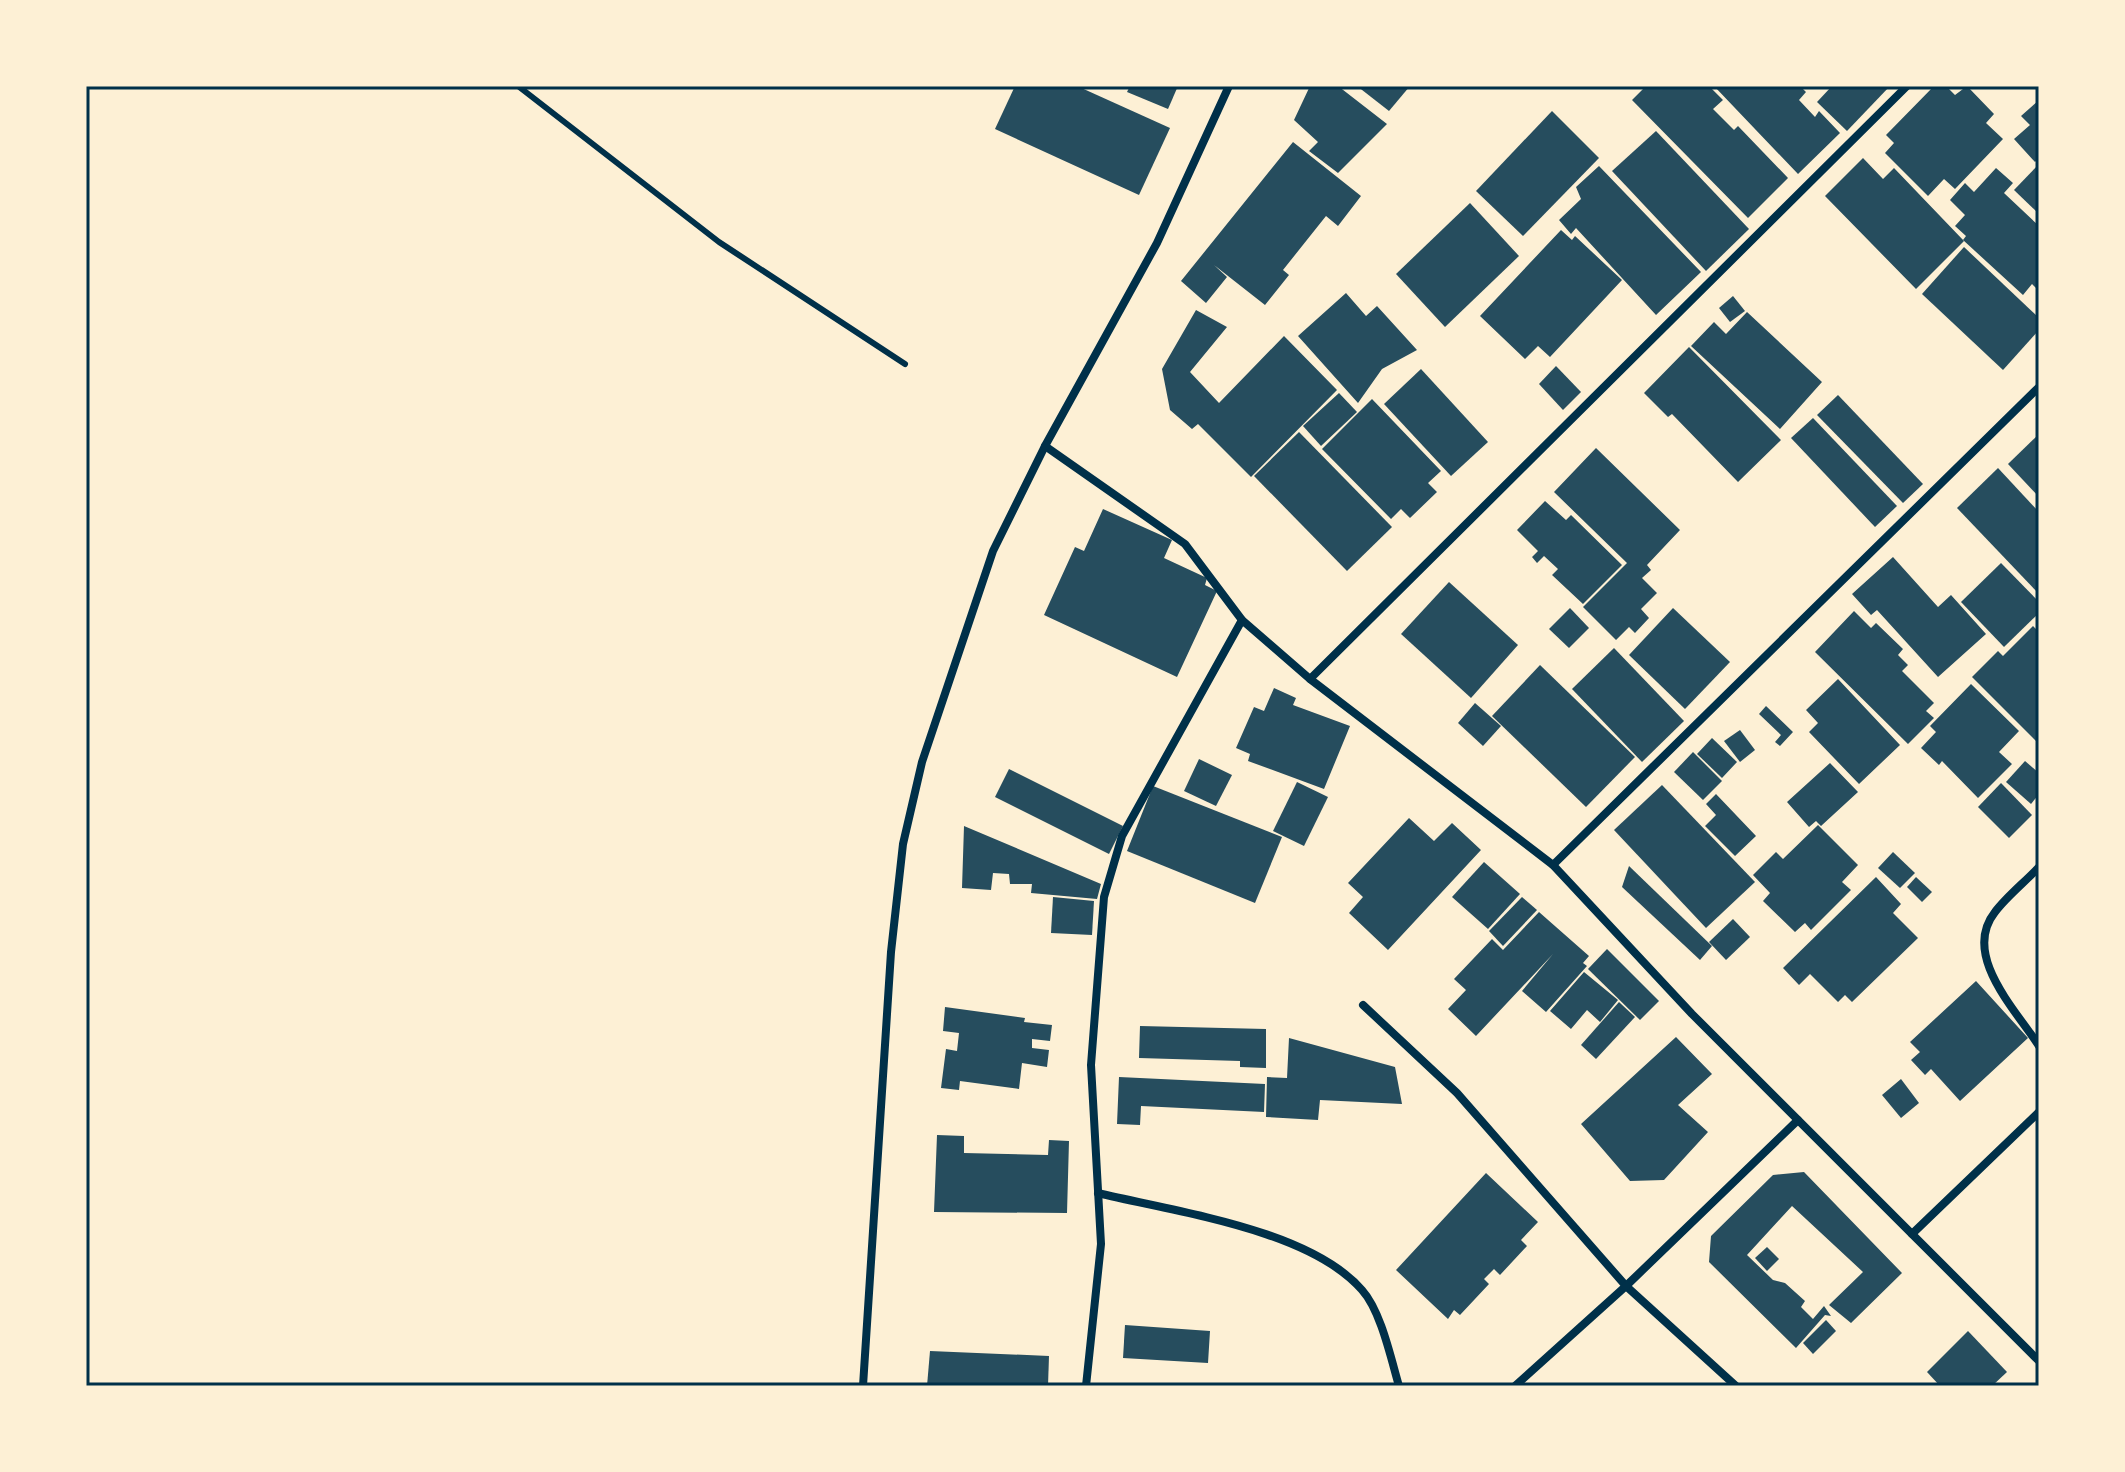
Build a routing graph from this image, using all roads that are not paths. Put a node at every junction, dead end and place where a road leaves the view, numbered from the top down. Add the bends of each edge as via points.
1 (518, 86) edge
2 (1229, 86) edge
3 (1907, 86) edge
4 (905, 364) dead end
5 (2039, 387) edge
6 (1045, 446) junction
7 (1242, 620) junction
8 (1310, 679) junction
9 (1553, 865) junction
10 (2039, 867) edge
11 (1363, 1005) dead end
12 (2039, 1046) edge
13 (2039, 1112) edge
14 (1798, 1120) junction
15 (1098, 1193) junction
16 (1912, 1234) junction
17 (1626, 1286) junction
18 (2039, 1361) edge
19 (863, 1386) edge
20 (1086, 1386) edge
21 (1399, 1386) edge
22 (1515, 1386) edge
23 (1736, 1386) edge

1 - 4 lane via 719,242
2 - 6 street via 1157,243
3 - 8 street
5 - 9 street
6 - 7 street via 1185,544
6 - 19 street via 993,551 922,762 903,844 889,968
7 - 8 street
7 - 15 street via 1122,836 1104,897 1091,1065
8 - 9 street
9 - 14 street
10 - 12 street via 1993,914 1982,943 1988,966
11 - 17 street via 1457,1093
13 - 16 street
14 - 16 street
14 - 17 street
15 - 20 street via 1101,1244
15 - 21 street via 1269,1235 1329,1260 1364,1292
16 - 18 street
17 - 22 street
17 - 23 street

